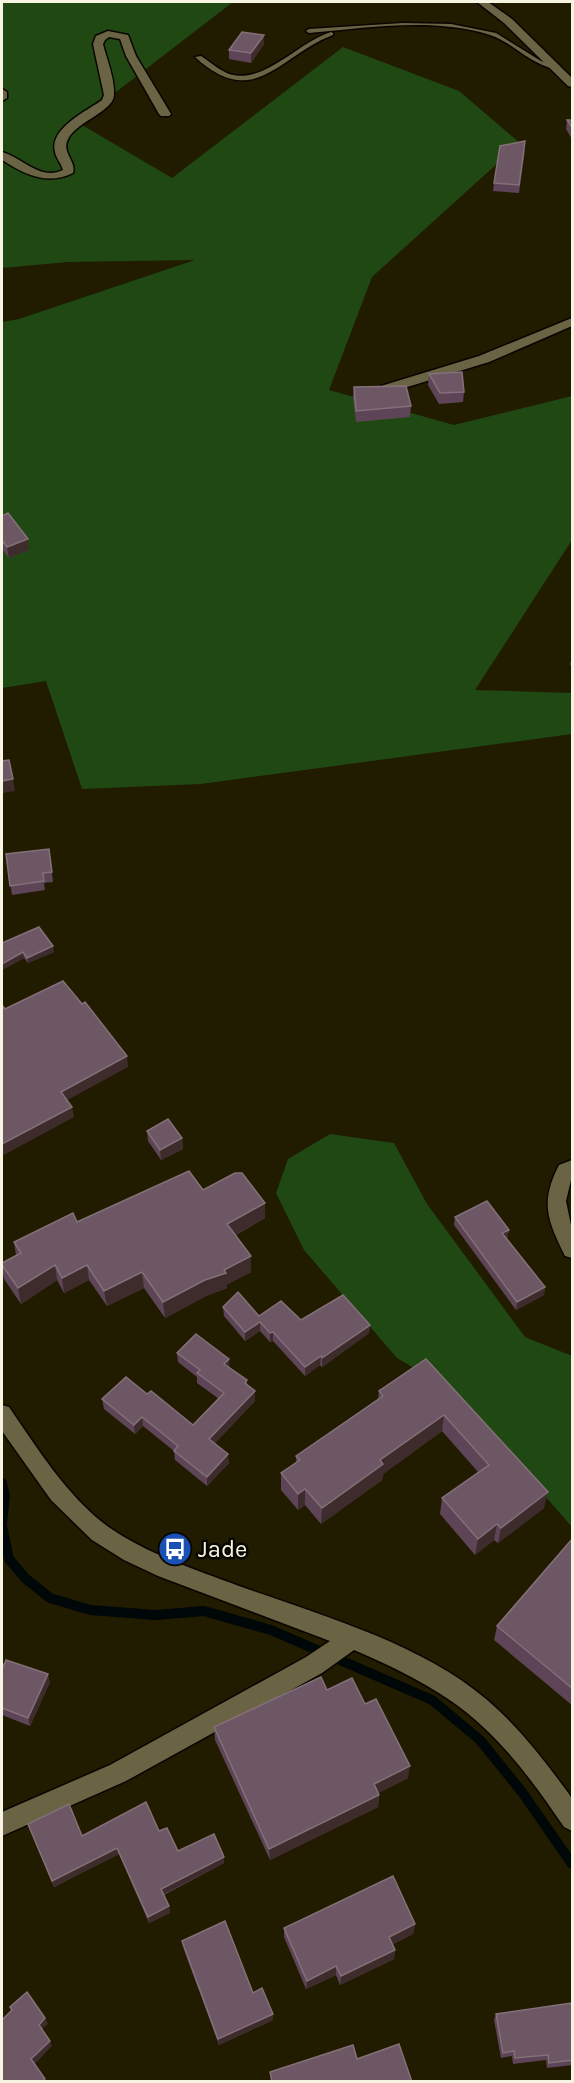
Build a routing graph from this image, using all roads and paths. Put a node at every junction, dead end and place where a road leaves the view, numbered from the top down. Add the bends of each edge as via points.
1 (482, 2) edge
2 (358, 28) junction
3 (309, 31) dead end
4 (199, 57) dead end
5 (555, 67) junction
6 (573, 84) edge
7 (2, 92) edge
8 (2, 98) edge
9 (165, 114) dead end
10 (2, 155) edge
11 (573, 322) edge
12 (386, 389) edge
13 (573, 1168) edge
14 (573, 1250) edge
15 (2, 1414) edge
16 (350, 1641) junction
17 (573, 1819) edge
18 (2, 1824) edge

1 - 5 street via 508,21
2 - 3 lane
2 - 4 lane via 309,43 270,72 254,78 227,76
2 - 5 lane via 430,25 476,30 495,34
5 - 6 street
7 - 8 street
9 - 10 street via 124,37 108,34 98,44 109,95 107,102 61,139 69,171 43,176
11 - 12 street via 484,359
13 - 14 street via 566,1170 555,1203
15 - 16 street via 66,1501 99,1532 135,1554 181,1574
16 - 17 street via 415,1665 462,1695 515,1745
16 - 18 street via 314,1665 118,1773

